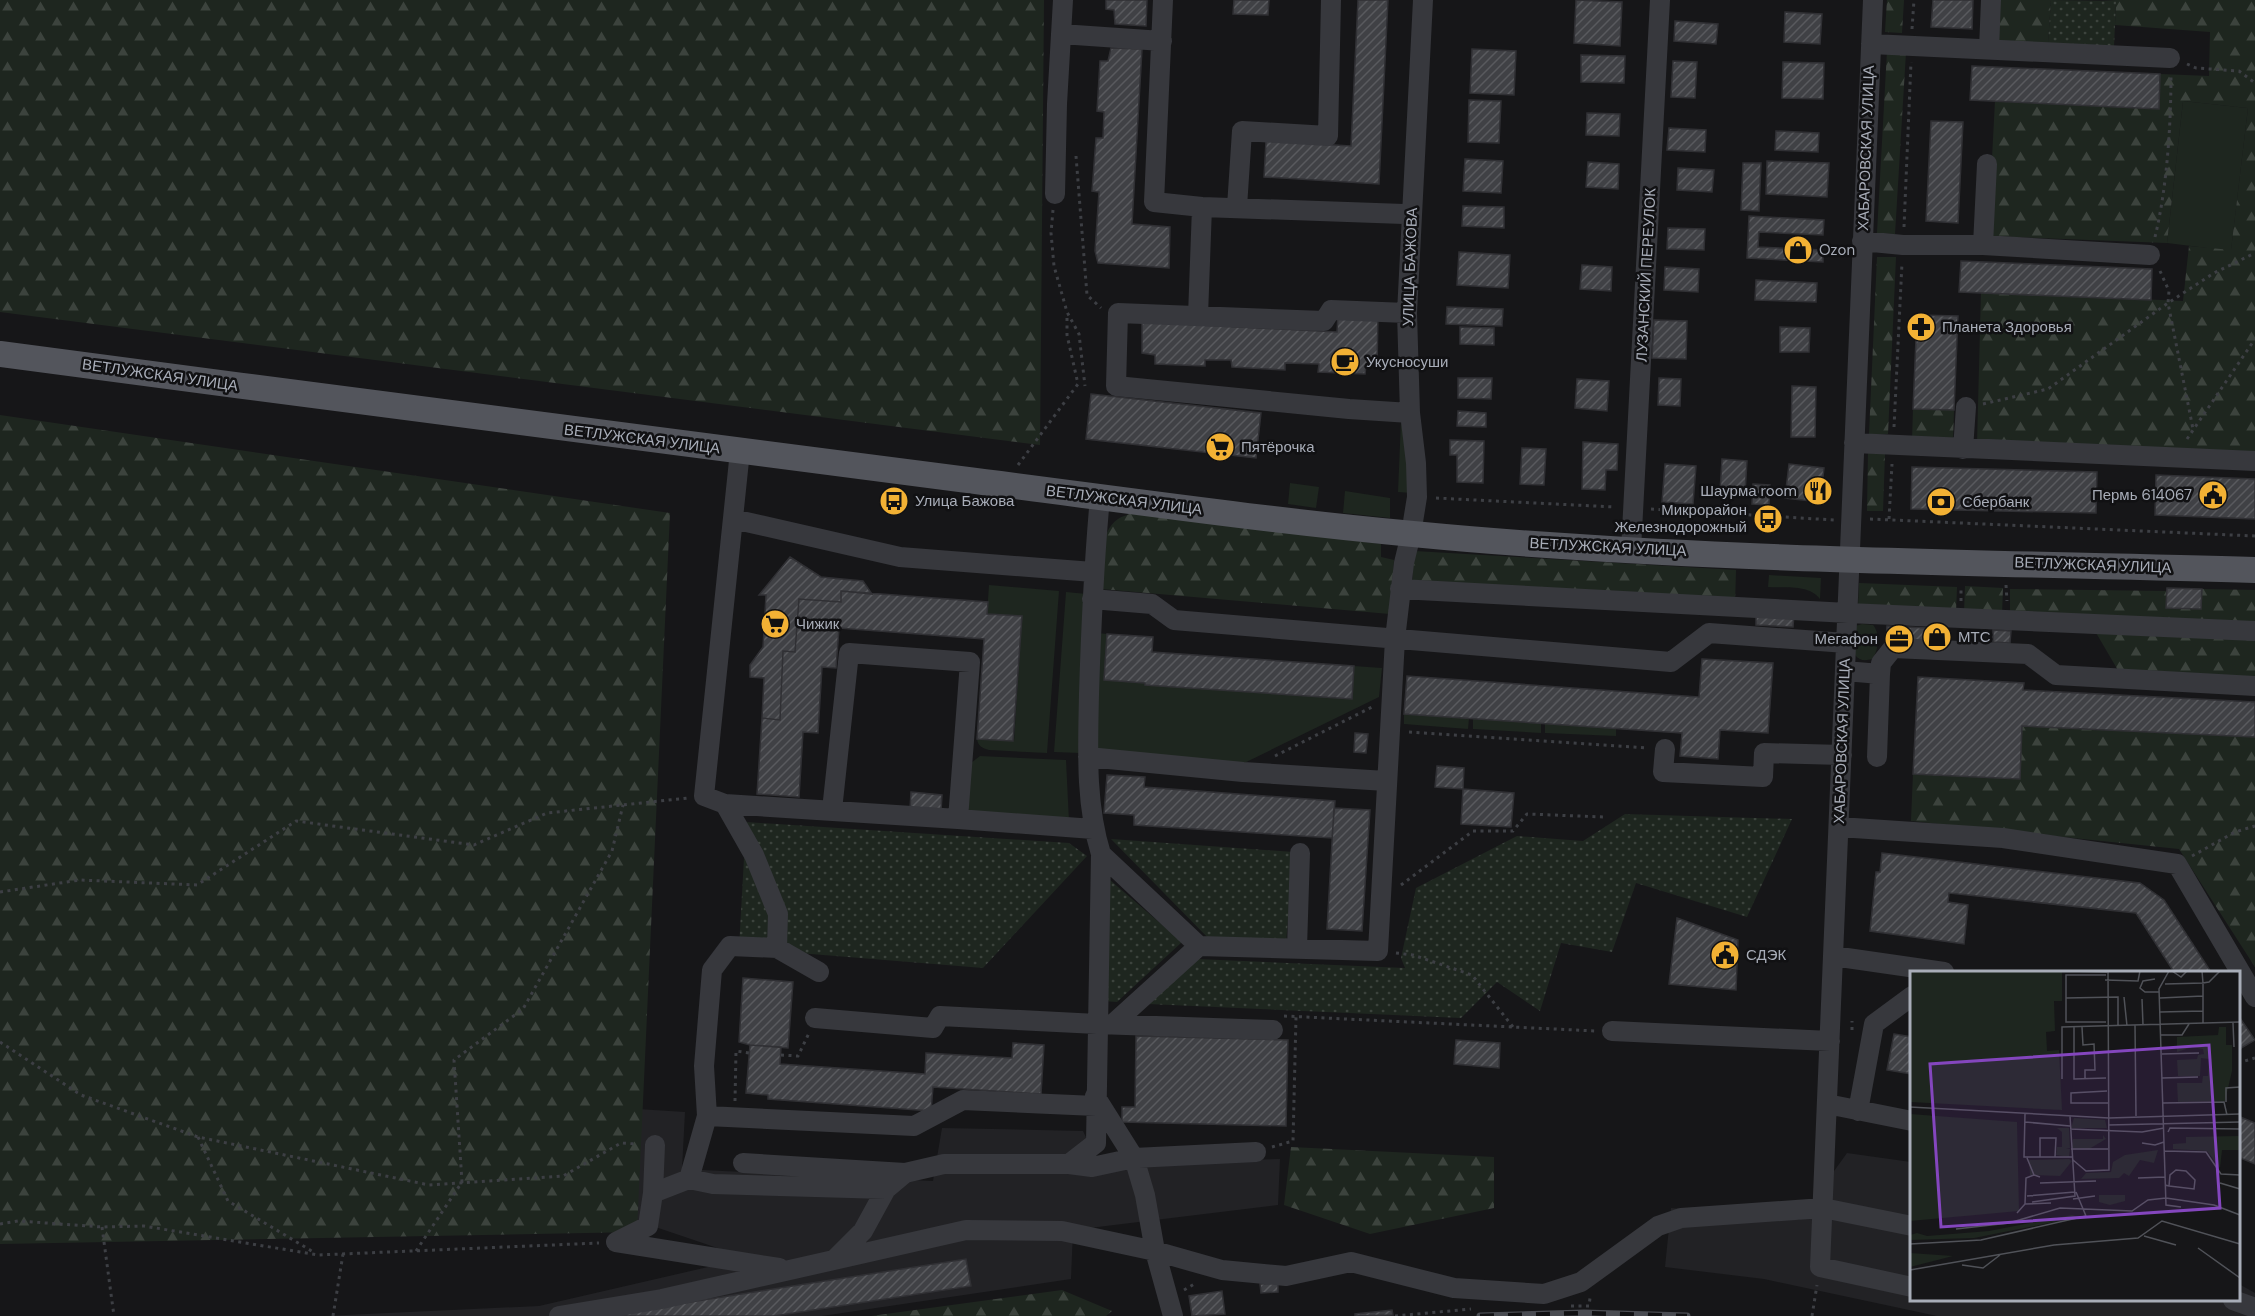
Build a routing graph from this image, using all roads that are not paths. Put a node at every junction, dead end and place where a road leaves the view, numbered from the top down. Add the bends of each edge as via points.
1 (1063, 0) edge
2 (1163, 0) edge
3 (1331, 0) edge
4 (1424, 0) edge
5 (1660, 0) edge
6 (1873, 0) edge
7 (1991, 0) edge
8 (1061, 34) junction
9 (1162, 41) junction
10 (1871, 44) junction
11 (1989, 50) junction
12 (2170, 58) road end
13 (1987, 164) dead end
14 (1055, 194) road end
15 (1202, 207) junction
16 (1237, 207) junction
17 (1412, 212) junction
18 (1862, 241) junction
19 (1983, 245) junction
20 (2150, 255) road end
21 (1407, 313) junction
22 (1198, 316) junction
23 (0, 354) edge
24 (1966, 407) road end
25 (1410, 412) junction
26 (1854, 443) junction
27 (1963, 449) junction
28 (740, 452) junction
29 (2255, 461) edge
30 (1100, 497) junction
31 (734, 519) junction
32 (1411, 534) junction
33 (1631, 550) junction
34 (1849, 558) junction
35 (2255, 570) edge
36 (1093, 573) junction
37 (1400, 589) junction
38 (1092, 599) junction
39 (1848, 613) junction
40 (2255, 631) edge
41 (1395, 639) junction
42 (1846, 643) junction
43 (1845, 671) junction
44 (1880, 675) junction
45 (2255, 686) edge
46 (1665, 749) road end
47 (1842, 755) junction
48 (1088, 757) junction
49 (1877, 757) dead end
50 (1386, 781) junction
51 (725, 804) junction
52 (832, 810) junction
53 (958, 819) junction
54 (1839, 827) junction
55 (1093, 830) junction
56 (1300, 853) dead end
57 (1101, 854) junction
58 (1199, 946) junction
59 (777, 948) junction
60 (1297, 948) junction
61 (1833, 956) junction
62 (1937, 971) edge
63 (2240, 971) edge
64 (2240, 971) edge
65 (819, 972) dead end
66 (1910, 997) edge
67 (2255, 997) edge
68 (815, 1018) road end
69 (1279, 1023) road end
70 (1105, 1024) junction
71 (1612, 1031) road end
72 (1830, 1041) junction
73 (1096, 1101) junction
74 (1827, 1104) junction
75 (1858, 1111) junction
76 (706, 1116) junction
77 (1910, 1121) edge
78 (656, 1145) dead end
79 (1256, 1152) road end
80 (1134, 1158) junction
81 (743, 1163) dead end
82 (1069, 1164) junction
83 (905, 1173) junction
84 (689, 1179) junction
85 (886, 1189) junction
86 (653, 1193) junction
87 (1823, 1208) junction
88 (1910, 1226) edge
89 (1155, 1251) junction
90 (835, 1259) junction
91 (791, 1269) junction
92 (1910, 1287) edge
93 (2238, 1301) edge
94 (2255, 1308) edge
95 (1169, 1314) edge
96 (559, 1316) edge

1 - 8 street
2 - 9 street
3 - 16 street via 1328,136 1242,131
4 - 17 street, УЛИЦА БАЖОВА
5 - 33 street, ЛУЗАНСКИЙ ПЕРЕУЛОК
6 - 10 street, ХАБАРОВСКАЯ УЛИЦА
7 - 11 street
8 - 9 street
8 - 14 street
9 - 15 street via 1154,202
10 - 11 street
10 - 18 street, ХАБАРОВСКАЯ УЛИЦА
11 - 12 street
13 - 19 street
15 - 16 street
15 - 22 street
16 - 17 street
17 - 21 street, УЛИЦА БАЖОВА
18 - 19 street
18 - 26 street, ХАБАРОВСКАЯ УЛИЦА
19 - 20 street
21 - 22 street via 1331,310 1324,321
21 - 25 street, УЛИЦА БАЖОВА
22 - 25 street via 1118,313 1116,386
23 - 28 main road, ВЕТЛУЖСКАЯ УЛИЦА
24 - 27 street
25 - 32 street, УЛИЦА БАЖОВА via 1417,497
26 - 27 street
26 - 34 street, ХАБАРОВСКАЯ УЛИЦА
27 - 29 street
28 - 30 main road, ВЕТЛУЖСКАЯ УЛИЦА
28 - 31 street
30 - 32 main road, ВЕТЛУЖСКАЯ УЛИЦА
30 - 36 street
31 - 36 street via 900,557
31 - 51 street via 704,796
32 - 33 main road, ВЕТЛУЖСКАЯ УЛИЦА
32 - 37 street, УЛИЦА БАЖОВА
33 - 34 main road, ВЕТЛУЖСКАЯ УЛИЦА
34 - 35 main road, ВЕТЛУЖСКАЯ УЛИЦА
34 - 39 street, ХАБАРОВСКАЯ УЛИЦА
36 - 38 street
37 - 39 street
37 - 41 street, УЛИЦА БАЖОВА
38 - 41 street via 1152,604 1174,620
38 - 48 street
39 - 40 street
39 - 42 street, ХАБАРОВСКАЯ УЛИЦА
41 - 42 street via 1671,662 1709,633
41 - 50 street, УЛИЦА БАЖОВА
42 - 43 street, ХАБАРОВСКАЯ УЛИЦА
43 - 44 street
43 - 47 street, ХАБАРОВСКАЯ УЛИЦА
44 - 45 street via 1881,663 1893,648 2028,654 2056,675
44 - 49 street
46 - 47 street via 1663,772 1763,777 1764,753
47 - 54 street, ХАБАРОВСКАЯ УЛИЦА
48 - 50 street
48 - 55 street
50 - 60 street, УЛИЦА БАЖОВА via 1378,951
51 - 52 street
51 - 59 street via 754,855 778,914
52 - 53 street
52 - 53 street via 849,653 970,662
53 - 55 street
54 - 61 street, ХАБАРОВСКАЯ УЛИЦА
54 - 63 street via 2003,838 2177,864
55 - 57 street
56 - 60 street
57 - 58 street
57 - 70 street
58 - 60 street
58 - 70 street
59 - 65 street
59 - 76 street via 730,946 712,970 704,1066
61 - 62 street
61 - 72 street, ХАБАРОВСКАЯ УЛИЦА
64 - 67 street
66 - 75 street via 1875,1024
68 - 70 street via 933,1028 940,1016
69 - 70 street
70 - 73 street
71 - 72 street
72 - 74 street, ХАБАРОВСКАЯ УЛИЦА
73 - 76 street via 963,1100 915,1126
73 - 80 street
73 - 82 street via 1096,1143
74 - 75 street
74 - 87 street, ХАБАРОВСКАЯ УЛИЦА
75 - 77 street
76 - 84 street
78 - 86 street
79 - 80 street
80 - 82 street via 1092,1167
80 - 89 street via 1146,1195
81 - 83 street
82 - 83 street via 944,1164
83 - 85 street
84 - 85 street via 713,1184
84 - 86 street
85 - 90 street via 862,1231
86 - 91 street via 648,1226 615,1242
87 - 88 street
87 - 89 street via 1681,1218 1658,1226 1581,1282 1544,1294 1454,1288 1351,1262 1286,1276 1222,1270
87 - 92 street, ХАБАРОВСКАЯ УЛИЦА via 1820,1267
89 - 90 street via 1062,1231 966,1230
89 - 95 street
90 - 91 street
91 - 96 street via 662,1299
93 - 94 street

